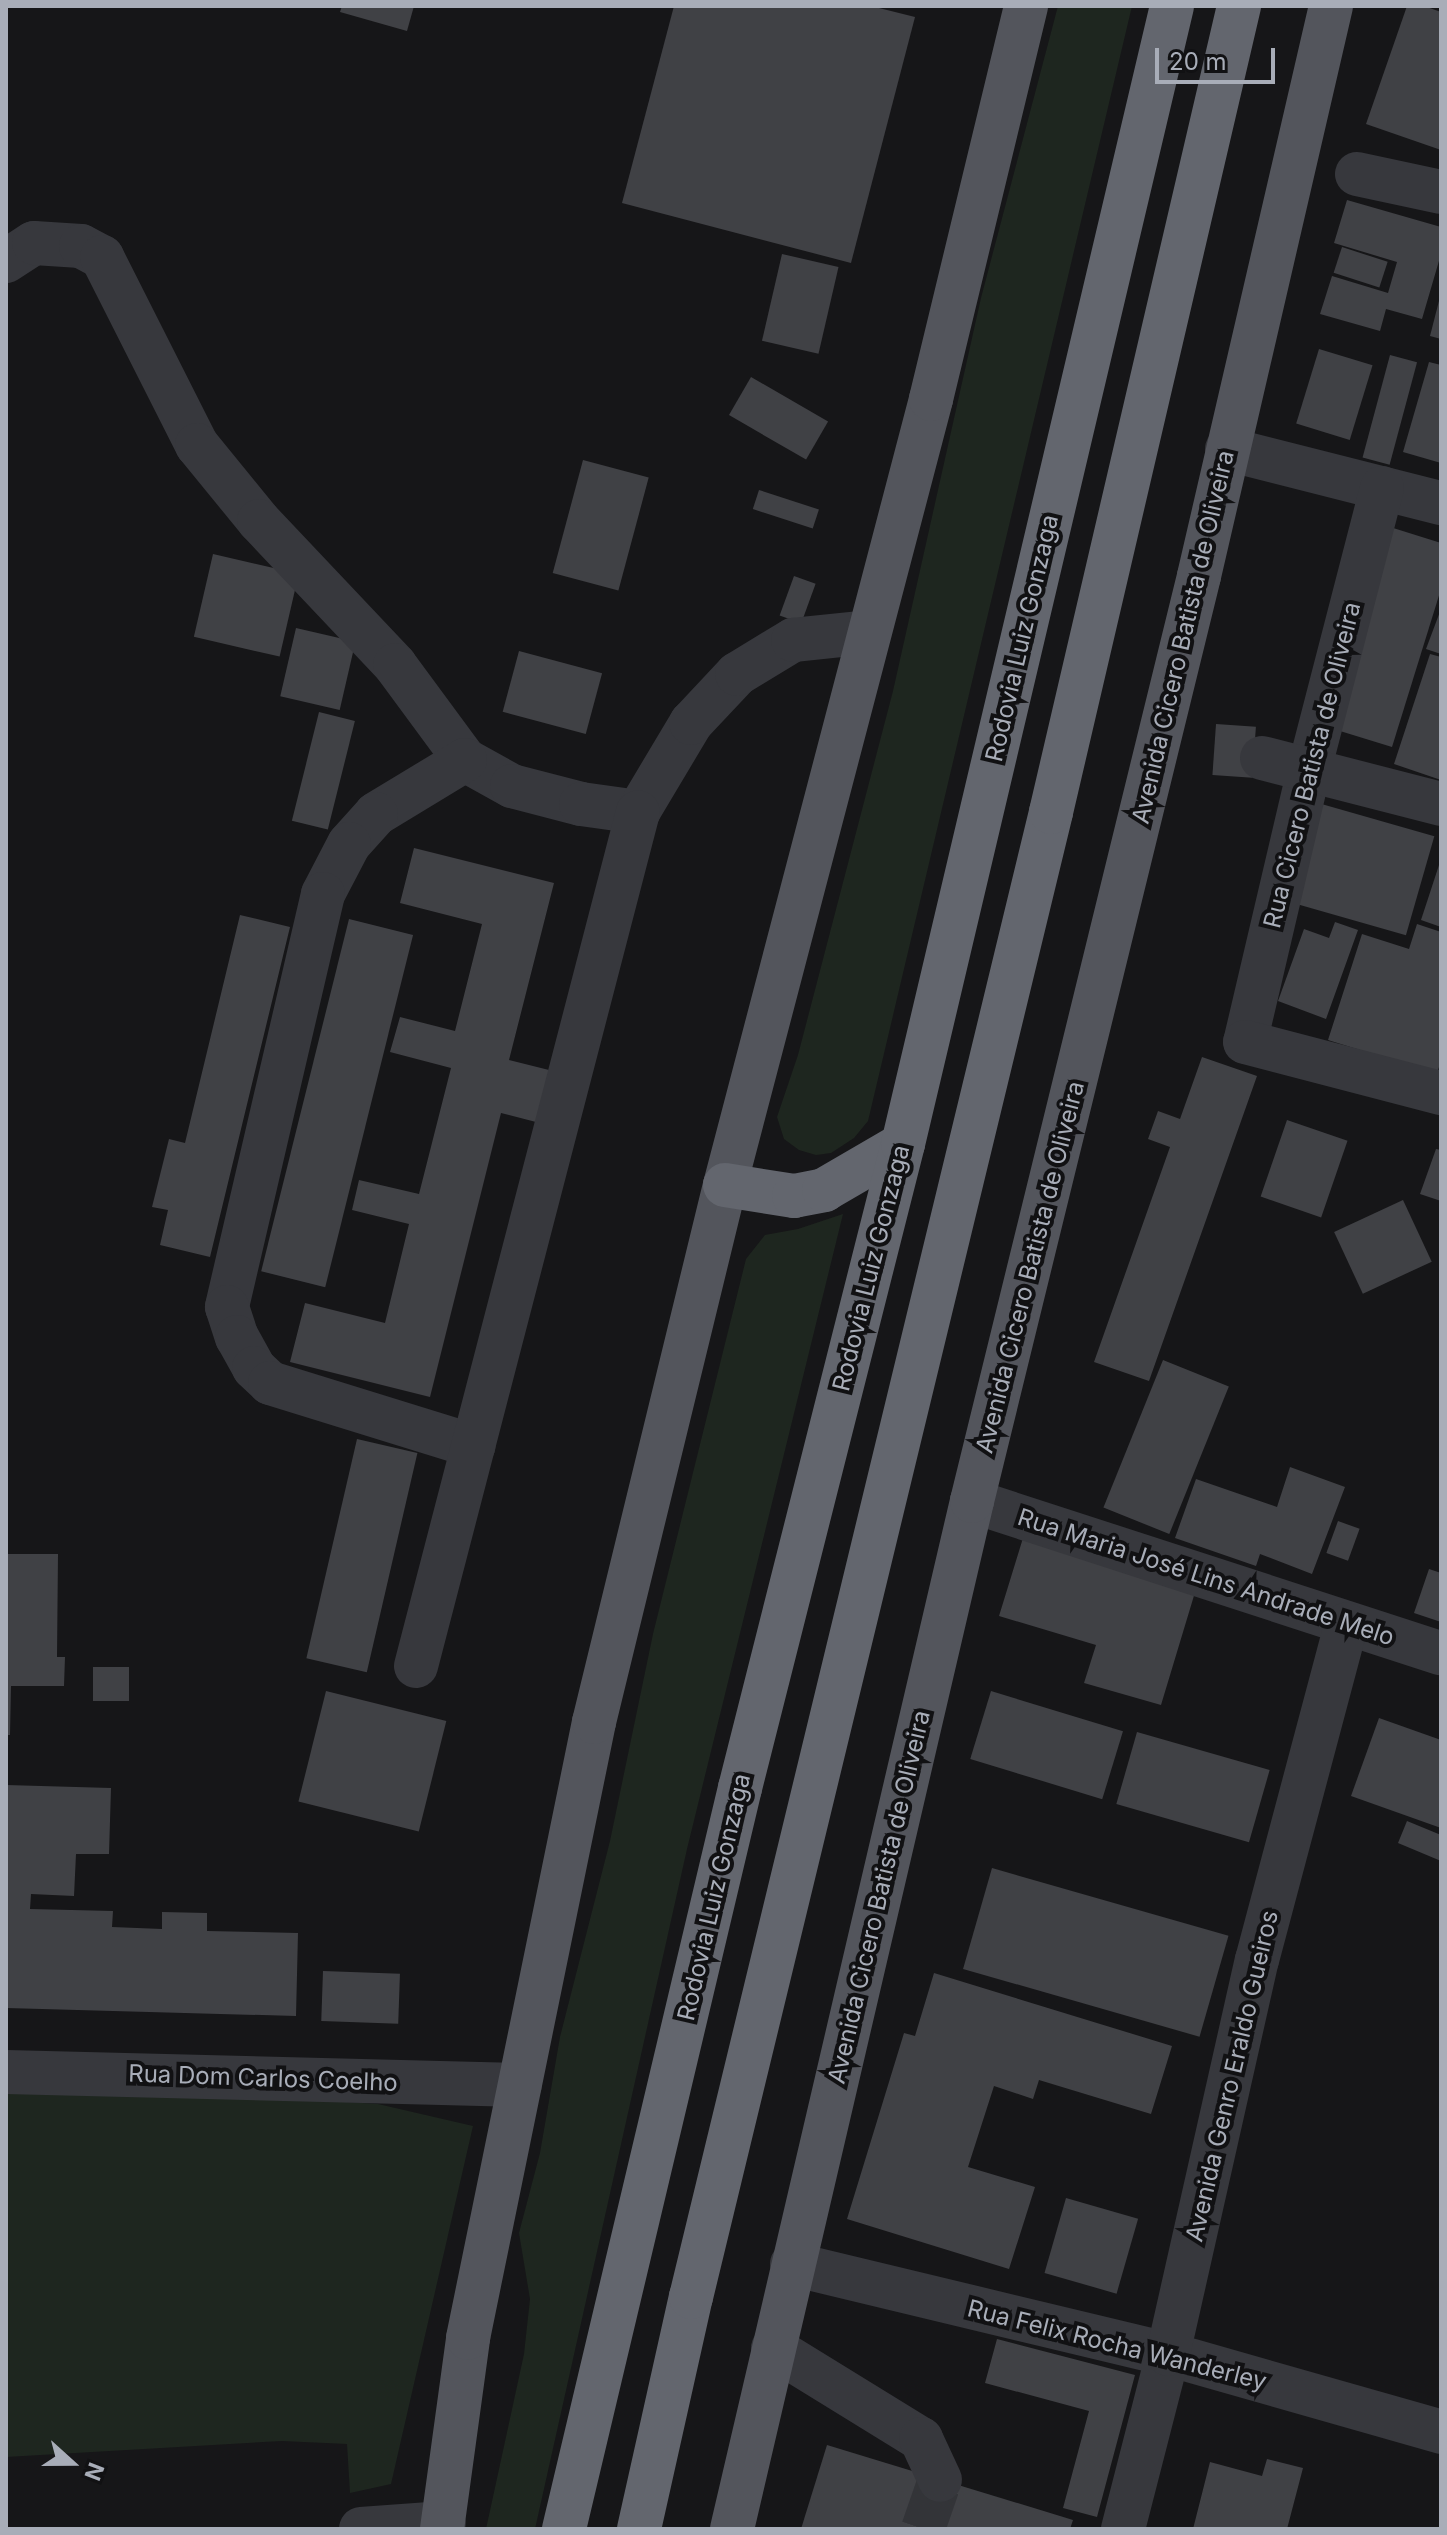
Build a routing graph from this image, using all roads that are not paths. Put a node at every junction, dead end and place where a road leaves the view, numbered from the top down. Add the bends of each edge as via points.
1 (1026, 6) edge
2 (1172, 6) edge
3 (1239, 6) edge
4 (1331, 6) edge
5 (1357, 174) dead end
6 (1441, 192) edge
7 (6, 261) edge
8 (1227, 449) junction
9 (1382, 488) junction
10 (1441, 503) edge
11 (869, 632) junction
12 (1262, 758) dead end
13 (465, 760) junction
14 (1309, 770) junction
15 (1441, 804) edge
16 (638, 812) junction
17 (1441, 1093) edge
18 (903, 1144) junction
19 (725, 1185) junction
20 (473, 1446) junction
21 (972, 1501) junction
22 (1346, 1625) junction
23 (1441, 1653) edge
24 (416, 1666) dead end
25 (6, 2072) edge
26 (520, 2085) junction
27 (792, 2264) junction
28 (773, 2348) junction
29 (1168, 2354) junction
30 (1441, 2432) edge
31 (940, 2480) tunnel mouth
32 (443, 2526) edge
33 (361, 2529) edge
34 (564, 2529) edge
35 (639, 2529) edge
36 (732, 2529) edge
37 (1123, 2529) edge

1 - 11 main road
2 - 18 highway, Rodovia Luiz Gonzaga
3 - 35 highway
4 - 8 main road, Avenida Cicero Batista de Oliveira
5 - 6 street
7 - 13 street via 34,243 81,246 102,257 197,445 259,521 395,665
8 - 9 street
8 - 21 main road, Avenida Cicero Batista de Oliveira
9 - 10 street
9 - 14 street, Rua Cicero Batista de Oliveira
11 - 16 street via 793,640 737,674 691,723
11 - 19 main road
12 - 14 street
13 - 16 street via 512,786
13 - 20 street via 376,814 349,844 323,894 227,1307 254,1368 270,1383
14 - 15 street
14 - 17 street, Rua Cicero Batista de Oliveira via 1245,1042
16 - 20 street
18 - 19 highway via 824,1190 794,1196
18 - 34 highway, Rodovia Luiz Gonzaga via 740,1788
19 - 26 main road via 594,1722
20 - 24 street
21 - 22 street, Rua Maria José Lins Andrade Melo
21 - 27 main road, Avenida Cicero Batista de Oliveira
22 - 23 street, Rua Maria José Lins Andrade Melo
22 - 29 street, Avenida Genro Eraldo Gueiros via 1257,1960
25 - 26 street, Rua Dom Carlos Coelho
26 - 32 main road via 468,2338
27 - 28 main road, Avenida Cicero Batista de Oliveira
27 - 29 street, Rua Felix Rocha Wanderley
28 - 31 street via 921,2439
28 - 36 main road, Avenida Cicero Batista de Oliveira
29 - 30 street, Rua Felix Rocha Wanderley
29 - 37 street, Avenida Genro Eraldo Gueiros
32 - 33 street

